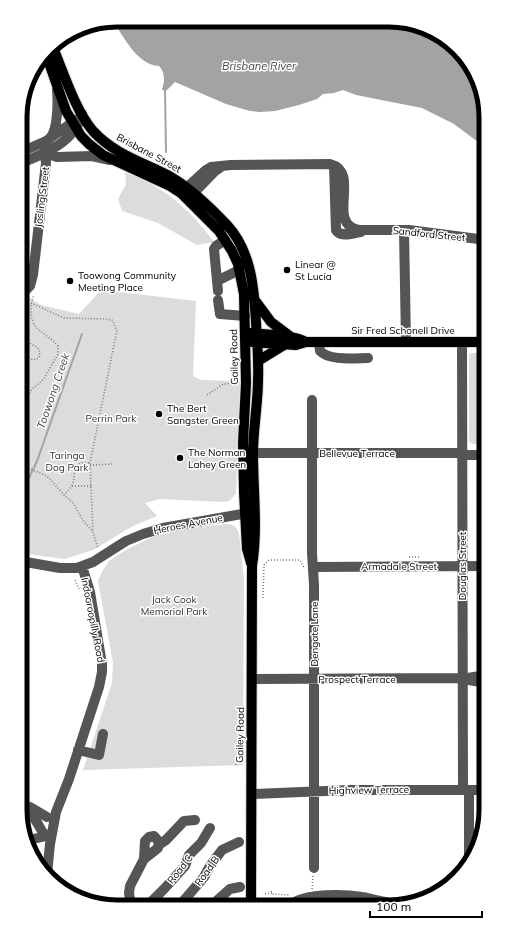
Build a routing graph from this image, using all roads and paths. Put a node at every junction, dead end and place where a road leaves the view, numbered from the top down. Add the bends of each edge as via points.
1 (55, 52) edge
2 (48, 60) edge
3 (56, 84) junction
4 (82, 114) junction
5 (74, 126) junction
6 (46, 141) junction
7 (27, 149) edge
8 (46, 153) junction
9 (27, 161) edge
10 (121, 163) junction
11 (187, 194) junction
12 (404, 230) junction
13 (479, 239) edge
14 (225, 240) junction
15 (239, 270) junction
16 (27, 289) edge
17 (218, 290) junction
18 (34, 295) dead end
19 (254, 299) junction
20 (31, 303) junction
21 (245, 316) junction
22 (246, 337) junction
23 (257, 338) junction
24 (287, 341) junction
25 (27, 342) edge
26 (319, 342) junction
27 (406, 342) junction
28 (462, 342) junction
29 (479, 342) edge
30 (27, 357) edge
31 (368, 358) dead end
32 (258, 361) junction
33 (242, 383) dead end
34 (206, 395) dead end
35 (27, 396) edge
36 (312, 400) dead end
37 (253, 453) junction
38 (312, 453) junction
39 (462, 454) junction
40 (479, 455) edge
41 (90, 464) junction
42 (112, 464) dead end
43 (27, 468) edge
44 (72, 486) junction
45 (91, 486) junction
46 (64, 494) junction
47 (255, 512) junction
48 (244, 514) junction
49 (93, 533) junction
50 (98, 548) dead end
51 (27, 562) edge
52 (302, 564) dead end
53 (82, 566) junction
54 (252, 566) junction
55 (462, 566) junction
56 (479, 566) edge
57 (313, 567) junction
58 (263, 598) dead end
59 (479, 675) edge
60 (253, 679) junction
61 (314, 679) junction
62 (462, 679) junction
63 (479, 682) edge
64 (103, 734) dead end
65 (78, 750) junction
66 (243, 757) dead end
67 (236, 765) dead end
68 (68, 779) junction
69 (466, 790) junction
70 (479, 790) edge
71 (313, 792) junction
72 (252, 794) junction
73 (27, 805) edge
74 (27, 809) edge
75 (51, 816) junction
76 (195, 820) dead end
77 (39, 825) junction
78 (59, 827) junction
79 (210, 828) dead end
80 (31, 833) edge
81 (49, 837) junction
82 (32, 838) edge
83 (239, 842) dead end
84 (160, 844) junction
85 (469, 851) edge
86 (144, 859) junction
87 (48, 868) edge
88 (49, 869) edge
89 (314, 873) joint
90 (240, 887) dead end
91 (312, 889) dead end
92 (265, 894) dead end
93 (289, 899) edge
94 (130, 900) edge
95 (153, 900) edge
96 (184, 900) edge
97 (218, 900) edge
98 (251, 900) edge
99 (372, 900) edge

1 - 4 main road, Brisbane Street
2 - 3 main road, Brisbane Street
3 - 5 main road, Brisbane Street
3 - 6 street via 58,102 54,129
4 - 5 street
4 - 11 main road, Brisbane Street via 94,131 113,149 171,178
5 - 6 street
5 - 8 street via 61,143
5 - 10 main road, Brisbane Street via 93,148
6 - 7 street
6 - 8 street, Josling Street
8 - 9 street
8 - 10 street via 57,157 95,156
8 - 16 street, Josling Street via 33,275
10 - 11 main road, Brisbane Street
11 - 12 street, Sandford Street via 206,170 212,167 328,164 341,171 343,175 344,215 352,229
11 - 14 main road, Gailey Road
11 - 19 main road, Gailey Road via 227,225 239,240 249,264
12 - 13 street, Sandford Street
12 - 27 street
14 - 15 main road, Gailey Road
14 - 17 street via 214,249
15 - 17 street
15 - 21 main road, Gailey Road
17 - 21 street via 220,314
18 - 20 path
19 - 23 main road, Gailey Road
19 - 24 main road
20 - 35 path via 37,328 52,338 58,346 58,354 43,380
20 - 41 path via 64,318 112,320 117,330
21 - 22 main road, Gailey Road
22 - 23 main road, Sir Fred Schonell Drive
22 - 48 main road, Gailey Road
23 - 24 main road, Sir Fred Schonell Drive
23 - 32 main road, Gailey Road
24 - 26 main road, Sir Fred Schonell Drive via 296,345
24 - 32 main road
25 - 30 path via 32,343 40,352 39,358 33,360
26 - 27 main road, Sir Fred Schonell Drive
26 - 31 street via 320,351 325,355
27 - 28 main road, Sir Fred Schonell Drive
28 - 29 main road, Sir Fred Schonell Drive
28 - 39 street, Douglas Street
32 - 37 main road, Gailey Road
33 - 34 path via 223,384
36 - 38 street, Dengate Lane
37 - 38 street, Bellevue Terrace
37 - 47 main road, Gailey Road
38 - 39 street, Bellevue Terrace
38 - 57 street, Dengate Lane
39 - 40 street, Bellevue Terrace
39 - 55 street, Douglas Street
41 - 42 path
41 - 44 path via 85,461 79,463
41 - 45 path
43 - 46 path via 45,475
44 - 45 path
44 - 46 path
45 - 49 path
46 - 49 path via 74,504
47 - 48 street, Heroes Avenue
47 - 54 main road, Gailey Road via 255,549
48 - 53 street, Heroes Avenue via 163,528 143,534
48 - 54 main road, Gailey Road via 247,550
49 - 50 path
51 - 53 street, Indooroopilly Road via 60,568
52 - 58 path via 300,560 269,560 264,564
53 - 65 street, Indooroopilly Road via 90,592 102,672
54 - 60 main road, Gailey Road
55 - 56 street, Armadale Street
55 - 57 street, Armadale Street
55 - 62 street, Douglas Street
57 - 61 street, Dengate Lane
59 - 62 street, Prospect Terrace
60 - 61 street, Prospect Terrace
60 - 72 main road, Gailey Road
61 - 62 street, Prospect Terrace
61 - 71 street, Dengate Lane
62 - 63 street, Prospect Terrace
62 - 69 street, Douglas Street
64 - 65 street via 99,755
65 - 68 street, Indooroopilly Road
66 - 67 path via 236,760
68 - 75 street, Indooroopilly Road
68 - 78 street, Indooroopilly Road
69 - 70 street, Highview Terrace
69 - 71 street, Highview Terrace
69 - 85 street, Douglas Street
71 - 72 street, Highview Terrace
71 - 89 street, Dengate Lane
72 - 98 main road, Gailey Road
73 - 75 street via 41,815
74 - 77 street
75 - 77 street via 41,820
75 - 78 street
75 - 81 street, Indooroopilly Road
76 - 84 street via 184,820
77 - 80 street
77 - 81 street
78 - 81 street
78 - 88 street, Indooroopilly Road
79 - 95 street, Road C via 185,866
81 - 82 street
81 - 87 street, Indooroopilly Road
83 - 96 street, Road B via 222,850
84 - 86 street
84 - 86 street via 154,836 147,838 144,844
86 - 94 street via 130,886
89 - 91 path
90 - 97 street via 230,890
92 - 93 path via 271,892
93 - 99 street via 318,896

